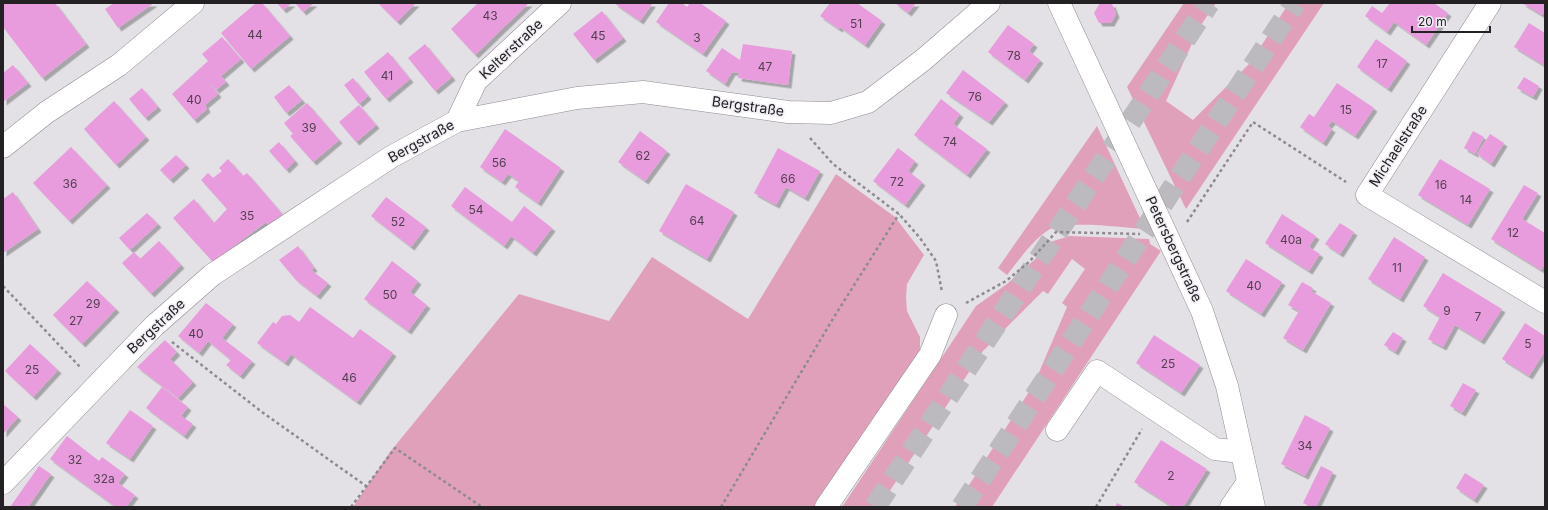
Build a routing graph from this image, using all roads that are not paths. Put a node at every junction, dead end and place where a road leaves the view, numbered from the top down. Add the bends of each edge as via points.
1 (193, 3) edge
2 (560, 3) edge
3 (989, 3) edge
4 (1058, 3) edge
5 (1490, 3) edge
6 (456, 121) junction
7 (3, 148) edge
8 (1545, 302) edge
9 (946, 315) road end
10 (1057, 430) dead end
11 (1241, 452) junction
12 (1248, 482) junction
13 (3, 483) edge
14 (826, 507) edge
15 (1231, 507) edge
16 (1254, 507) edge

1 - 7 street via 119,65 47,112
2 - 6 street, Kelterstraße via 476,81
3 - 6 street, Bergstraße via 923,60 868,102 831,113 788,112 643,92 577,98
4 - 11 street, Petersbergstraße via 1202,311 1227,386
5 - 8 street, Michaelstraße via 1367,195
6 - 13 street, Bergstraße via 391,157 212,275 154,326
9 - 14 street via 930,355
10 - 11 street via 1097,371 1215,450
11 - 12 street, Petersbergstraße
12 - 15 street
12 - 16 street, Petersbergstraße

